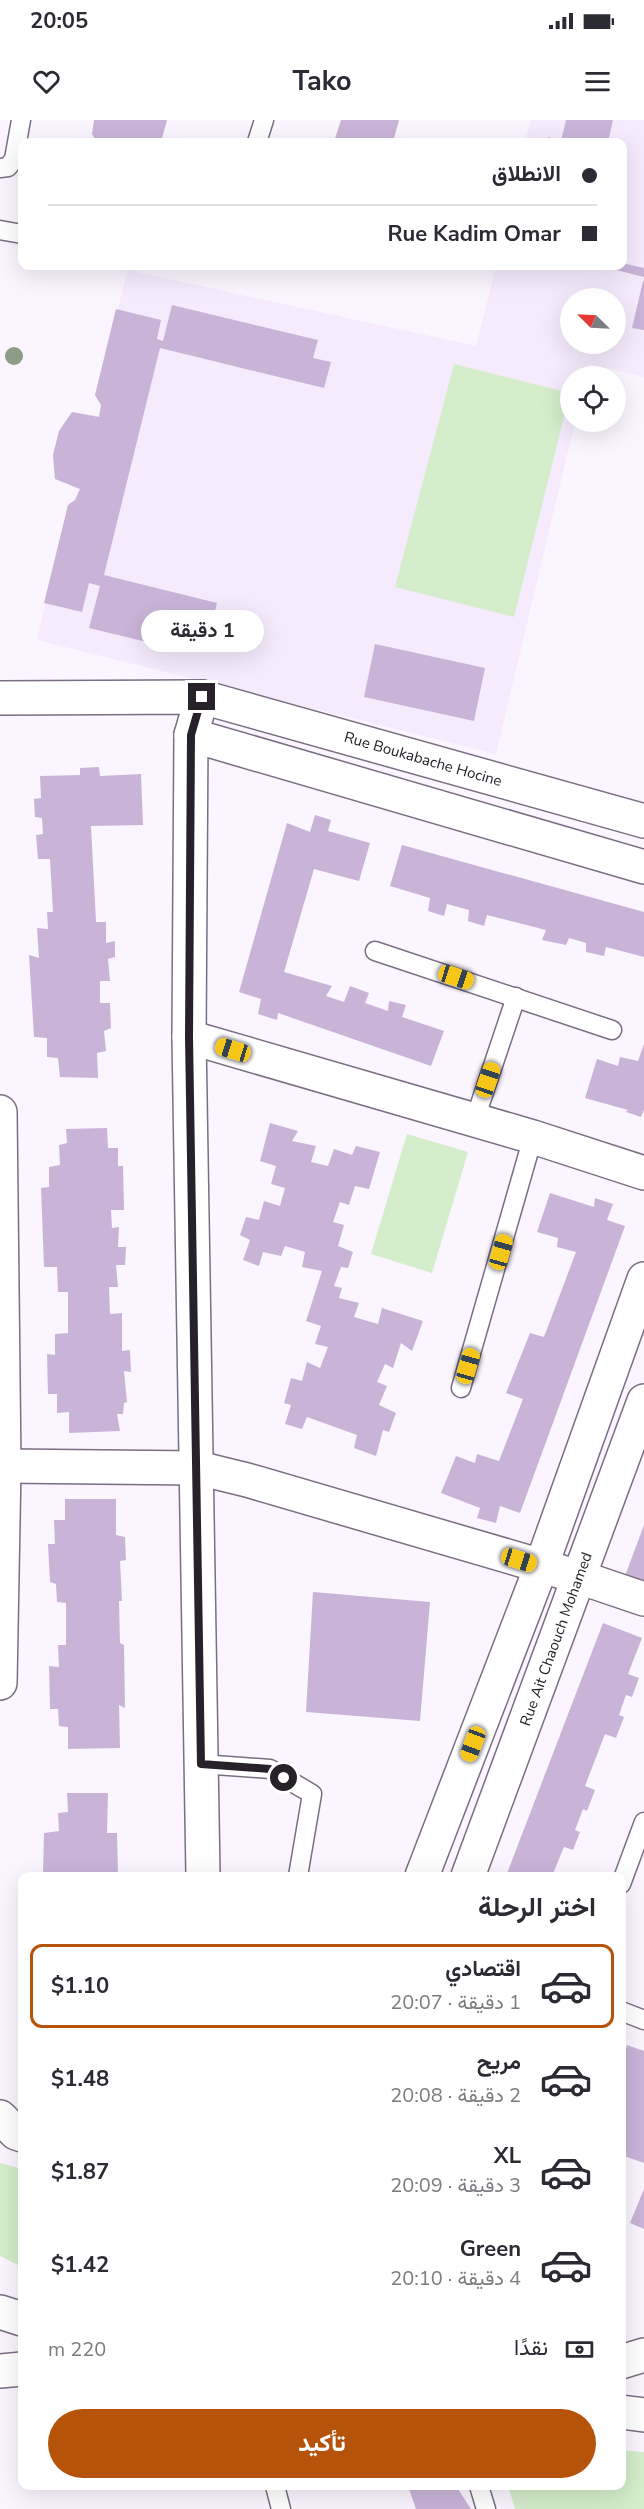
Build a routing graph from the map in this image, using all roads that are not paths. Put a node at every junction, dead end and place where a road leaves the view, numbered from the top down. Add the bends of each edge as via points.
1 (21, 120) edge
2 (264, 120) edge
3 (258, 138) edge
4 (0, 168) edge
5 (0, 230) edge
6 (18, 233) edge
7 (202, 697) junction
8 (0, 698) edge
9 (191, 735) junction
10 (644, 821) edge
11 (644, 867) edge
12 (375, 951) dead end
13 (516, 997) junction
14 (612, 1030) dead end
15 (189, 1037) junction
16 (0, 1112) edge
17 (474, 1122) junction
18 (533, 1137) junction
19 (644, 1173) edge
20 (644, 1280) edge
21 (461, 1388) dead end
22 (644, 1401) edge
23 (1, 1466) edge
24 (198, 1468) junction
25 (541, 1567) junction
26 (579, 1577) junction
27 (644, 1599) edge
28 (0, 1683) edge
29 (201, 1764) junction
30 (644, 1822) edge
31 (204, 1872) edge
32 (299, 1872) edge
33 (424, 1872) edge
34 (469, 1872) edge
35 (625, 1872) edge
36 (626, 2013) edge
37 (644, 2020) edge
38 (0, 2117) edge
39 (18, 2134) edge
40 (0, 2312) edge
41 (18, 2318) edge
42 (644, 2355) edge
43 (626, 2360) edge
44 (18, 2369) edge
45 (0, 2371) edge
46 (626, 2413) edge
47 (644, 2415) edge
48 (276, 2490) edge
49 (481, 2490) edge
50 (281, 2509) edge
51 (486, 2509) edge

1 - 4 lane via 14,159 8,167
2 - 3 lane
5 - 6 lane
7 - 8 street, Rue Boukabache Hocine
7 - 9 street
7 - 10 street, Rue Boukabache Hocine
9 - 11 street
9 - 15 street
12 - 13 lane
13 - 14 lane
13 - 17 lane
15 - 17 street
15 - 24 street
16 - 23 street
17 - 18 street
18 - 19 street
18 - 21 lane
20 - 25 street
22 - 26 street, Rue Ait Chaouch Mohamed
23 - 24 street
23 - 28 street
24 - 25 street
24 - 29 street
25 - 26 street
25 - 33 street
26 - 27 street
26 - 34 street, Rue Ait Chaouch Mohamed
29 - 31 street
29 - 32 lane via 270,1769 312,1794
30 - 35 lane
36 - 37 lane
38 - 39 street
40 - 41 street
42 - 43 street
44 - 45 street
46 - 47 street
48 - 50 lane
49 - 51 lane

